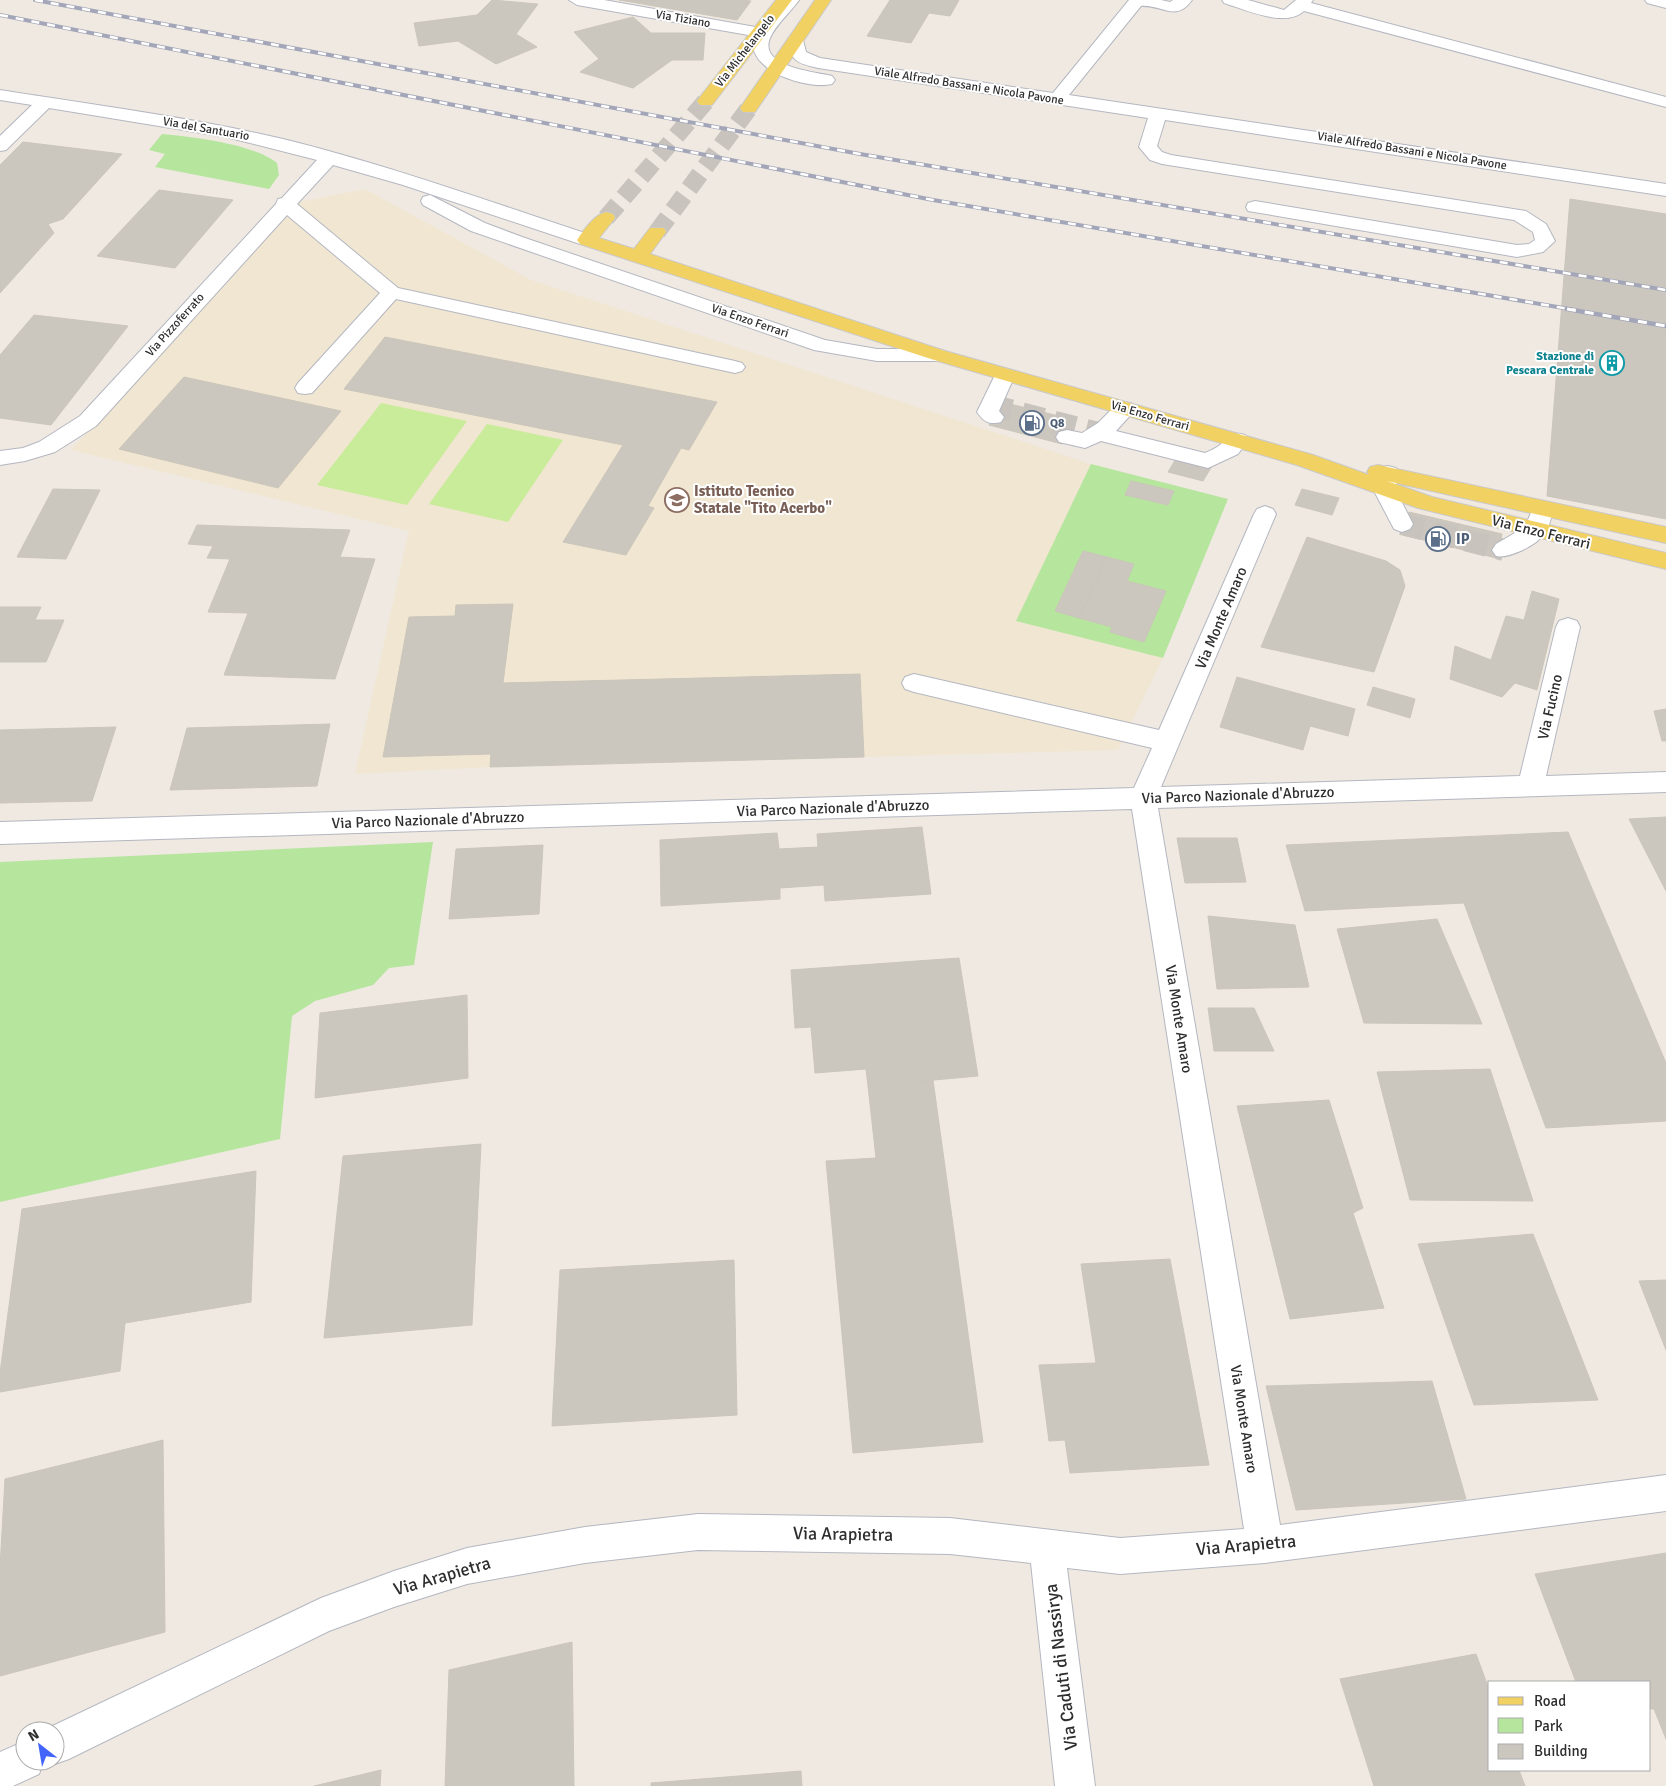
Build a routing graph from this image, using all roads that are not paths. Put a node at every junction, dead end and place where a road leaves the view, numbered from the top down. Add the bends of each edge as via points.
1 (577, 0) edge
2 (784, 0) edge
3 (791, 0) edge
4 (823, 0) edge
5 (1230, 0) edge
6 (1653, 0) edge
7 (1303, 2) edge
8 (1666, 3) edge
9 (1178, 4) edge
10 (759, 32) junction
11 (796, 39) junction
12 (777, 67) junction
13 (810, 78) junction
14 (763, 89) junction
15 (0, 94) edge
16 (706, 101) tunnel mouth
17 (46, 102) junction
18 (1666, 102) edge
19 (1058, 105) junction
20 (749, 108) tunnel mouth
21 (1158, 115) junction
22 (0, 146) edge
23 (329, 158) junction
24 (408, 181) junction
25 (1666, 190) edge
26 (285, 203) junction
27 (1255, 207) dead end
28 (606, 218) tunnel mouth
29 (657, 232) tunnel mouth
30 (587, 240) junction
31 (640, 256) junction
32 (567, 259) joint
33 (391, 292) junction
34 (938, 354) junction
35 (735, 367) dead end
36 (1005, 375) junction
37 (305, 388) dead end
38 (1125, 409) junction
39 (993, 417) dead end
40 (1098, 433) junction
41 (1067, 436) tunnel mouth
42 (1237, 440) junction
43 (0, 458) edge
44 (1386, 481) junction
45 (1543, 508) junction
46 (1265, 514) dead end
47 (1402, 524) dead end
48 (1535, 531) junction
49 (1666, 535) edge
50 (1504, 550) dead end
51 (1666, 561) edge
52 (1568, 627) dead end
53 (914, 683) dead end
54 (1168, 742) junction
55 (1666, 782) edge
56 (1531, 786) junction
57 (1143, 798) junction
58 (0, 834) edge
59 (1666, 1493) edge
60 (1264, 1545) junction
61 (1047, 1549) junction
62 (65, 1740) edge
63 (15, 1765) edge
64 (0, 1772) edge
65 (1075, 1786) edge

1 - 10 street, Via Tiziano
2 - 10 main road, Via Michelangelo
3 - 12 street, Via Michelangelo via 760,44 765,58
4 - 11 main road
5 - 7 street via 1284,15 1292,13
6 - 8 street
7 - 18 street
9 - 19 street via 1136,2
10 - 16 main road, Via Michelangelo
11 - 12 main road
11 - 19 street, Viale Alfredo Bassani e Nicola Pavone via 798,54 813,62
12 - 13 street, Viale Alfredo Bassani e Nicola Pavone
12 - 14 main road
13 - 14 street, Viale Alfredo Bassani e Nicola Pavone via 782,81
13 - 19 street, Viale Alfredo Bassani e Nicola Pavone via 1019,108
14 - 20 main road
15 - 17 street, Via del Santuario
17 - 22 street
17 - 23 street, Via del Santuario via 226,132
19 - 21 street, Viale Alfredo Bassani e Nicola Pavone
21 - 25 street, Viale Alfredo Bassani e Nicola Pavone
21 - 27 street via 1148,146 1156,156 1168,160 1519,215 1534,223 1543,232 1545,241 1542,246 1517,251
23 - 24 street, Via del Santuario
23 - 26 street, Via Pizzoferrato
24 - 30 street, Via del Santuario
24 - 32 street, Via del Santuario via 437,206 478,227
26 - 33 street
26 - 43 street, Via Pizzoferrato via 88,421 51,447 22,456
28 - 30 main road
29 - 31 main road
30 - 31 main road, Via Enzo Ferrari
31 - 34 main road, Via Enzo Ferrari
32 - 34 street, Via Enzo Ferrari via 821,346 877,355
33 - 35 street
33 - 37 street
34 - 36 main road, Via Enzo Ferrari
36 - 38 main road, Via Enzo Ferrari
36 - 39 street via 990,405 988,412
38 - 40 street
38 - 42 main road, Via Enzo Ferrari
40 - 41 street via 1086,441
40 - 42 street via 1208,461 1230,450
42 - 44 main road, Via Enzo Ferrari
44 - 45 main road, Via Enzo Ferrari
44 - 47 street
44 - 48 main road, Via Enzo Ferrari via 1426,503
45 - 48 street
45 - 49 main road, Via Enzo Ferrari
46 - 54 street, Via Monte Amaro
48 - 50 street
48 - 51 main road, Via Enzo Ferrari
52 - 56 street, Via Fucino
53 - 54 street
54 - 57 street, Via Monte Amaro
55 - 56 street, Via Parco Nazionale d'Abruzzo
56 - 57 street, Via Parco Nazionale d'Abruzzo
57 - 58 street, Via Parco Nazionale d'Abruzzo
57 - 60 street, Via Monte Amaro
59 - 60 street, Via Arapietra
60 - 61 street, Via Arapietra via 1120,1556
61 - 62 street, Via Arapietra via 950,1536 698,1532 585,1544 467,1566 322,1616
61 - 65 street, Via Caduti di Nassirya
63 - 64 street

